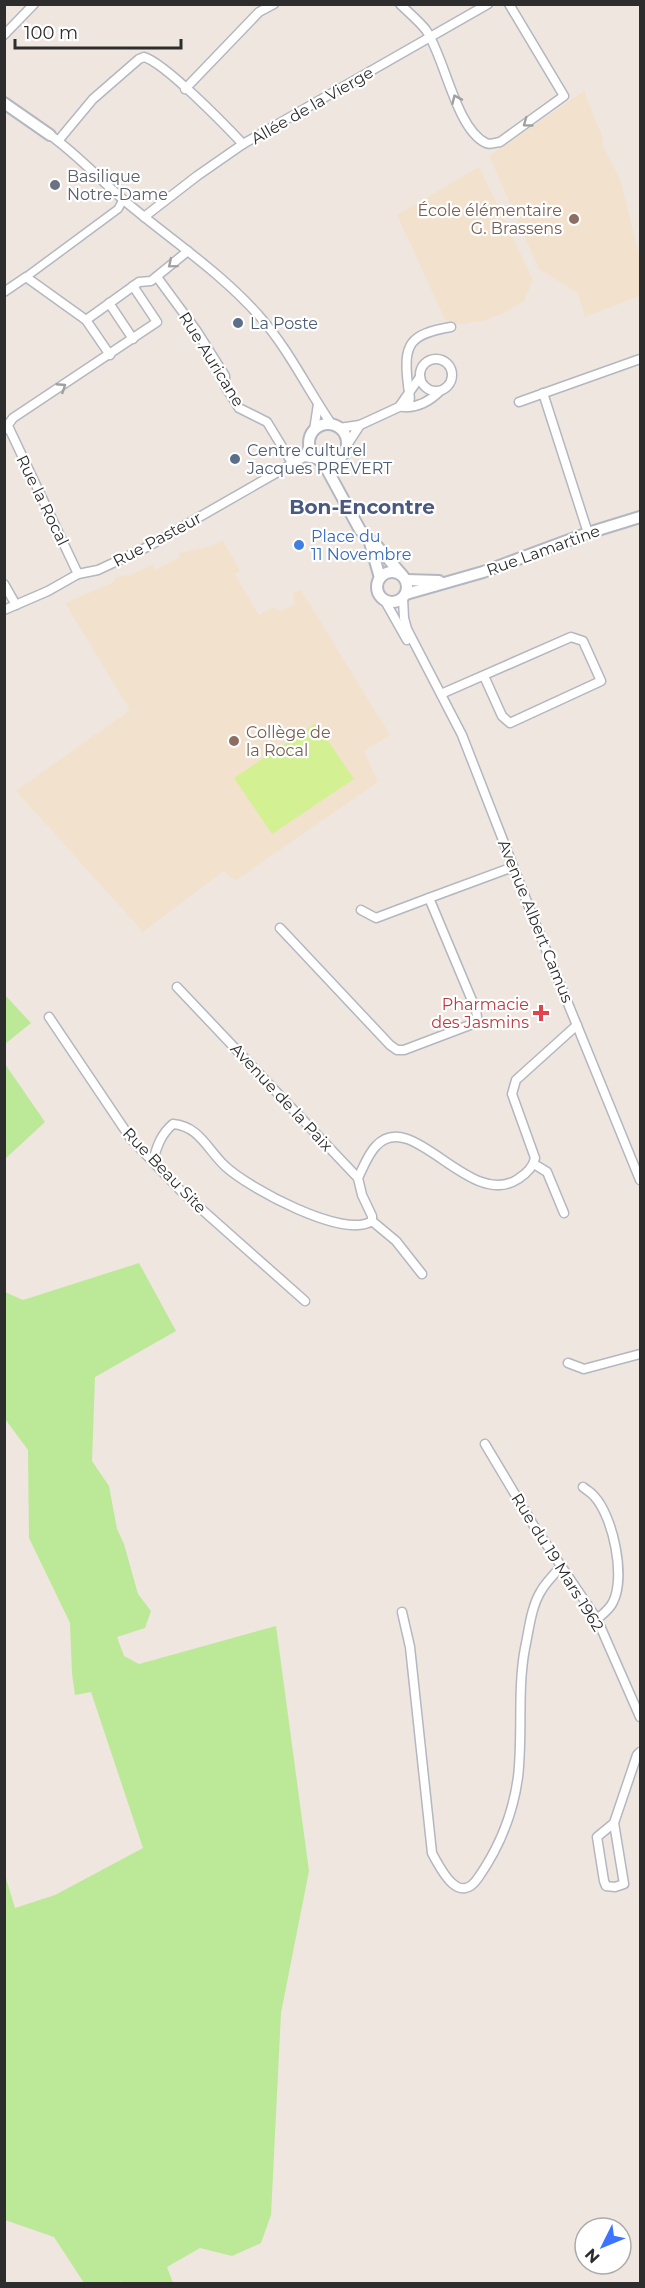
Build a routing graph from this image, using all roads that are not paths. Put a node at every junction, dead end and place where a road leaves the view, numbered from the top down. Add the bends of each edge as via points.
1 (34, 4) edge
2 (274, 4) edge
3 (400, 4) edge
4 (488, 4) edge
5 (509, 4) edge
6 (4, 35) edge
7 (430, 38) junction
8 (185, 89) junction
9 (4, 103) edge
10 (54, 138) junction
11 (243, 144) junction
12 (123, 200) junction
13 (144, 217) junction
14 (188, 251) junction
15 (26, 277) junction
16 (157, 277) junction
17 (133, 286) junction
18 (4, 292) edge
19 (109, 303) junction
20 (86, 320) junction
21 (451, 327) dead end
22 (133, 339) junction
23 (110, 355) junction
24 (640, 359) edge
25 (420, 377) junction
26 (440, 391) junction
27 (543, 393) junction
28 (410, 394) junction
29 (519, 402) dead end
30 (318, 404) junction
31 (403, 407) junction
32 (8, 425) edge
33 (360, 425) junction
34 (336, 426) junction
35 (314, 430) junction
36 (309, 445) junction
37 (347, 445) junction
38 (304, 457) junction
39 (339, 459) junction
40 (320, 461) junction
41 (292, 463) junction
42 (337, 486) junction
43 (640, 520) edge
44 (588, 533) junction
45 (369, 539) junction
46 (78, 574) junction
47 (380, 578) junction
48 (404, 578) junction
49 (446, 582) junction
50 (4, 584) edge
51 (405, 596) junction
52 (385, 601) junction
53 (16, 605) junction
54 (4, 609) edge
55 (425, 665) junction
56 (484, 676) junction
57 (441, 694) junction
58 (513, 867) junction
59 (429, 898) junction
60 (361, 910) dead end
61 (280, 928) dead end
62 (177, 987) dead end
63 (49, 1017) dead end
64 (577, 1025) junction
65 (153, 1161) junction
66 (534, 1164) junction
67 (358, 1178) junction
68 (640, 1179) edge
69 (564, 1213) dead end
70 (371, 1220) junction
71 (422, 1274) dead end
72 (305, 1301) dead end
73 (640, 1354) edge
74 (568, 1363) dead end
75 (486, 1444) dead end
76 (583, 1487) dead end
77 (561, 1566) junction
78 (402, 1612) dead end
79 (597, 1619) junction
80 (640, 1717) edge
81 (640, 1752) edge
82 (614, 1823) junction

1 - 6 street
2 - 8 street via 259,12
3 - 7 street
4 - 7 street, Allée de la Vierge
5 -> 7 street via 564,96 500,142 488,144 473,133
7 - 11 street, Allée de la Vierge
8 - 10 street via 149,59 139,59
8 - 11 street
9 - 10 street
10 - 12 street
11 - 13 street, Allée de la Vierge
12 - 13 street
12 - 15 street via 118,209
13 - 14 street
14 -> 16 street
14 - 30 street via 261,318
15 - 18 street
15 - 20 street
16 - 17 street
16 - 41 street, Rue Auricane via 202,339 239,408 267,422
17 - 19 street
17 - 22 street via 157,322
19 - 20 street
19 - 22 street
20 - 23 street
21 - 28 street via 418,337 409,345 405,367
22 - 23 street
32 -> 23 street
24 - 27 street
25 - 26 street via 429,390
25 - 26 street via 429,360 444,360 453,378
25 - 28 street
26 - 31 street via 417,407
27 - 29 street
27 - 44 street
28 - 31 street
30 - 34 street
30 - 35 street
31 - 33 street
32 - 46 street, Rue la Rocal
33 - 34 street
33 - 37 street
34 - 35 street
34 - 37 street via 346,436
35 - 36 street
36 - 38 street
36 - 40 street
37 - 39 street
38 - 40 street
38 - 41 street, Rue Pasteur
39 - 40 street
39 - 42 street
40 - 42 street
41 - 46 street, Rue Pasteur via 147,547 98,570
42 - 45 street via 356,524
43 - 44 street, Rue Lamartine
44 - 49 street, Rue Lamartine
45 - 47 street
45 - 48 street
46 - 53 street, Rue Pasteur
47 - 48 street via 391,572
47 - 52 street via 377,590
48 - 49 street, Rue Lamartine
48 - 51 street via 408,589
49 - 51 street, Rue Lamartine
50 - 53 street
51 - 52 street via 395,602
51 - 55 street, Avenue Albert Camus via 407,629
52 - 55 street, Avenue Albert Camus
53 - 54 street, Rue Pasteur
55 - 57 street, Avenue Albert Camus
56 - 56 street via 502,716 510,723 601,681 583,641 571,637
56 - 57 street
57 - 58 street, Avenue Albert Camus via 462,735
58 - 59 street
58 - 64 street, Avenue Albert Camus
59 - 60 street via 375,918
59 - 61 street via 477,1017 470,1025 404,1050 390,1046
62 - 67 street, Avenue de la Paix
63 - 65 street, Rue Beau Site via 131,1139
64 - 66 street via 513,1086 512,1094 534,1152
64 - 68 street, Avenue Albert Camus
65 - 70 street via 165,1131 173,1124 185,1125 225,1167 256,1189 322,1220 358,1225
65 - 72 street, Rue Beau Site via 181,1191
66 - 67 street via 514,1182 487,1185 411,1139 399,1136 377,1145
66 - 69 street via 547,1172
67 - 70 street, Avenue de la Paix
70 - 71 street via 396,1240
73 - 74 street via 584,1369
75 - 77 street, Rue du 19 Mars 1962
76 - 79 street via 601,1506 614,1542 618,1573 614,1601
77 - 78 street via 540,1592 525,1651 518,1776 512,1805 498,1847 472,1887 466,1889 459,1889 449,1880 432,1852 410,1647
77 - 79 street, Rue du 19 Mars 1962
79 - 80 street, Rue du 19 Mars 1962
81 - 82 street
82 - 82 street via 597,1837 604,1881 606,1886 615,1887 624,1884

